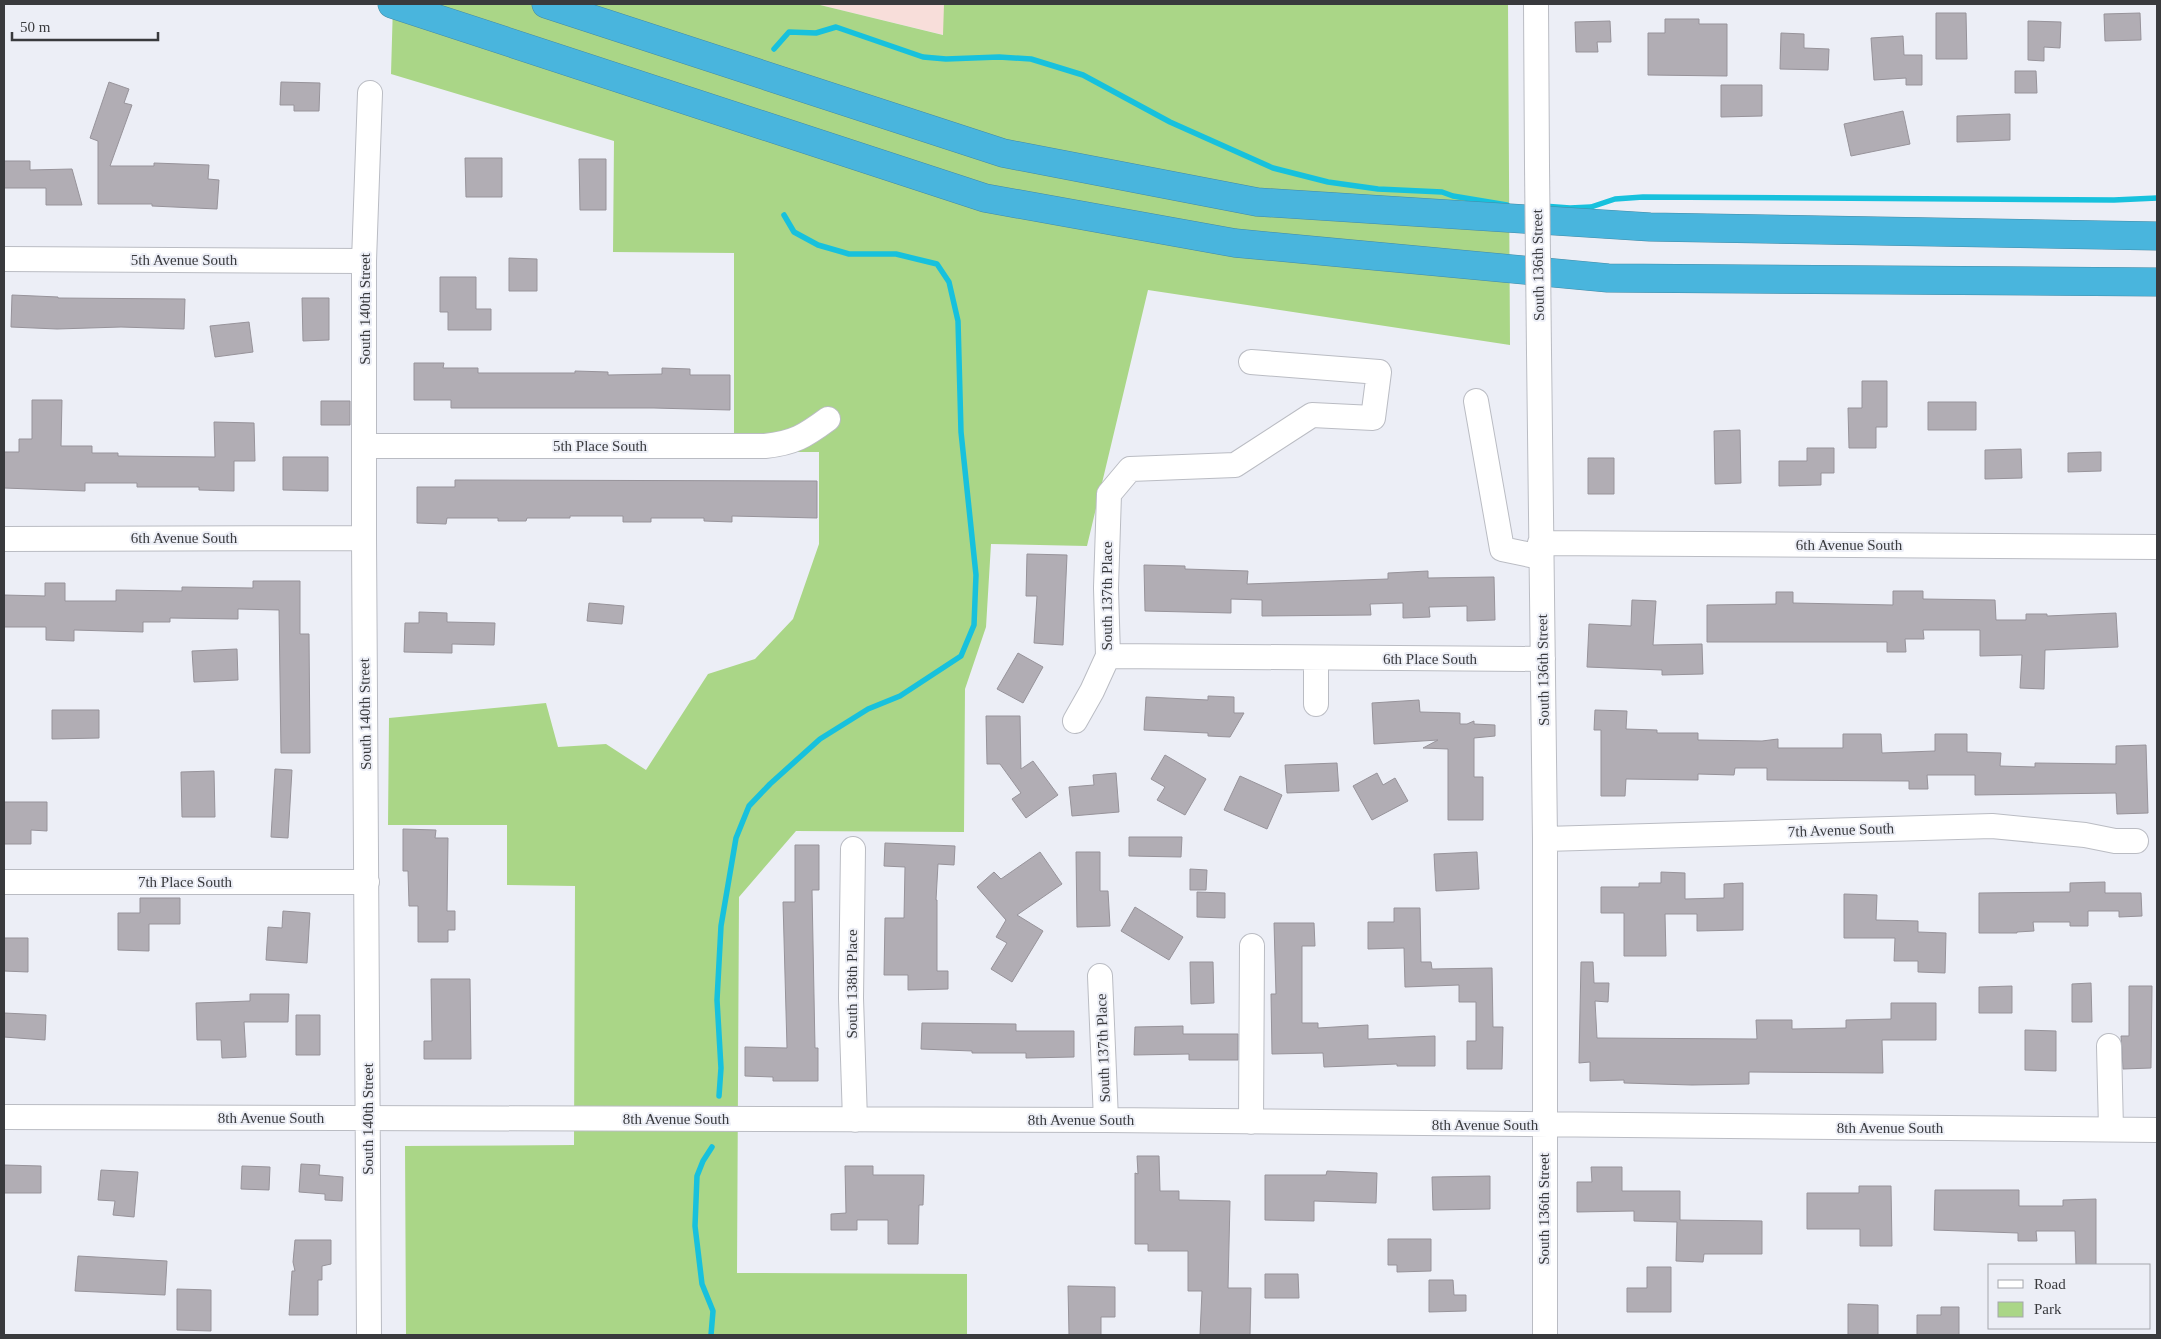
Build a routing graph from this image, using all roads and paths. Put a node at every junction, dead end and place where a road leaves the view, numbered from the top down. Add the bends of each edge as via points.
1 (392, 4) edge
2 (546, 4) edge
3 (1536, 4) edge
4 (370, 93) dead end
5 (2157, 236) edge
6 (4, 260) edge
7 (364, 261) junction
8 (2157, 282) edge
9 (1251, 362) dead end
10 (1476, 401) dead end
11 (828, 419) dead end
12 (364, 446) junction
13 (364, 538) junction
14 (4, 539) edge
15 (2157, 547) edge
16 (1540, 550) junction
17 (1108, 656) junction
18 (1316, 658) junction
19 (1543, 659) junction
20 (1316, 704) dead end
21 (1075, 721) dead end
22 (1545, 838) junction
23 (2136, 841) dead end
24 (853, 849) dead end
25 (4, 882) edge
26 (367, 882) junction
27 (1252, 946) dead end
28 (1100, 976) dead end
29 (2109, 1046) dead end
30 (4, 1117) edge
31 (367, 1118) junction
32 (855, 1120) junction
33 (1106, 1120) junction
34 (1252, 1122) junction
35 (1545, 1125) junction
36 (2111, 1129) junction
37 (2157, 1130) edge
38 (369, 1335) edge
39 (1545, 1335) edge

1 - 8 highway via 985,198 1235,243 1608,278
2 - 5 highway via 1003,153 1257,202 1650,227
3 - 16 street, South 136th Street, bridge
4 - 7 street, South 140th Street
6 - 7 street, 5th Avenue South
7 - 12 street, South 140th Street
9 - 17 street, South 137th Place via 1379,372 1373,418 1312,415 1236,465 1130,469 1109,494
10 - 16 street, 6th Avenue South via 1502,549
11 - 12 street, 5th Place South via 799,439 765,446
12 - 13 street, South 140th Street
13 - 14 street, 6th Avenue South
13 - 26 street, South 140th Street
15 - 16 street, 6th Avenue South
16 - 19 street, South 136th Street
17 - 18 street, 6th Place South
17 - 21 street, South 137th Place
18 - 19 street, 6th Place South
18 - 20 street
19 - 22 street, South 136th Street
22 - 23 street, 7th Avenue South via 1992,826
22 - 35 street, South 136th Street
24 - 32 street, South 138th Place via 851,998
25 - 26 street, 7th Place South
26 - 31 street, South 140th Street
27 - 34 street
28 - 33 street, South 137th Place
29 - 36 street
30 - 31 street, 8th Avenue South
31 - 32 street, 8th Avenue South
31 - 38 street, South 140th Street
32 - 33 street, 8th Avenue South
33 - 34 street, 8th Avenue South
34 - 35 street, 8th Avenue South
35 - 36 street, 8th Avenue South
35 - 39 street, South 136th Street
36 - 37 street, 8th Avenue South

